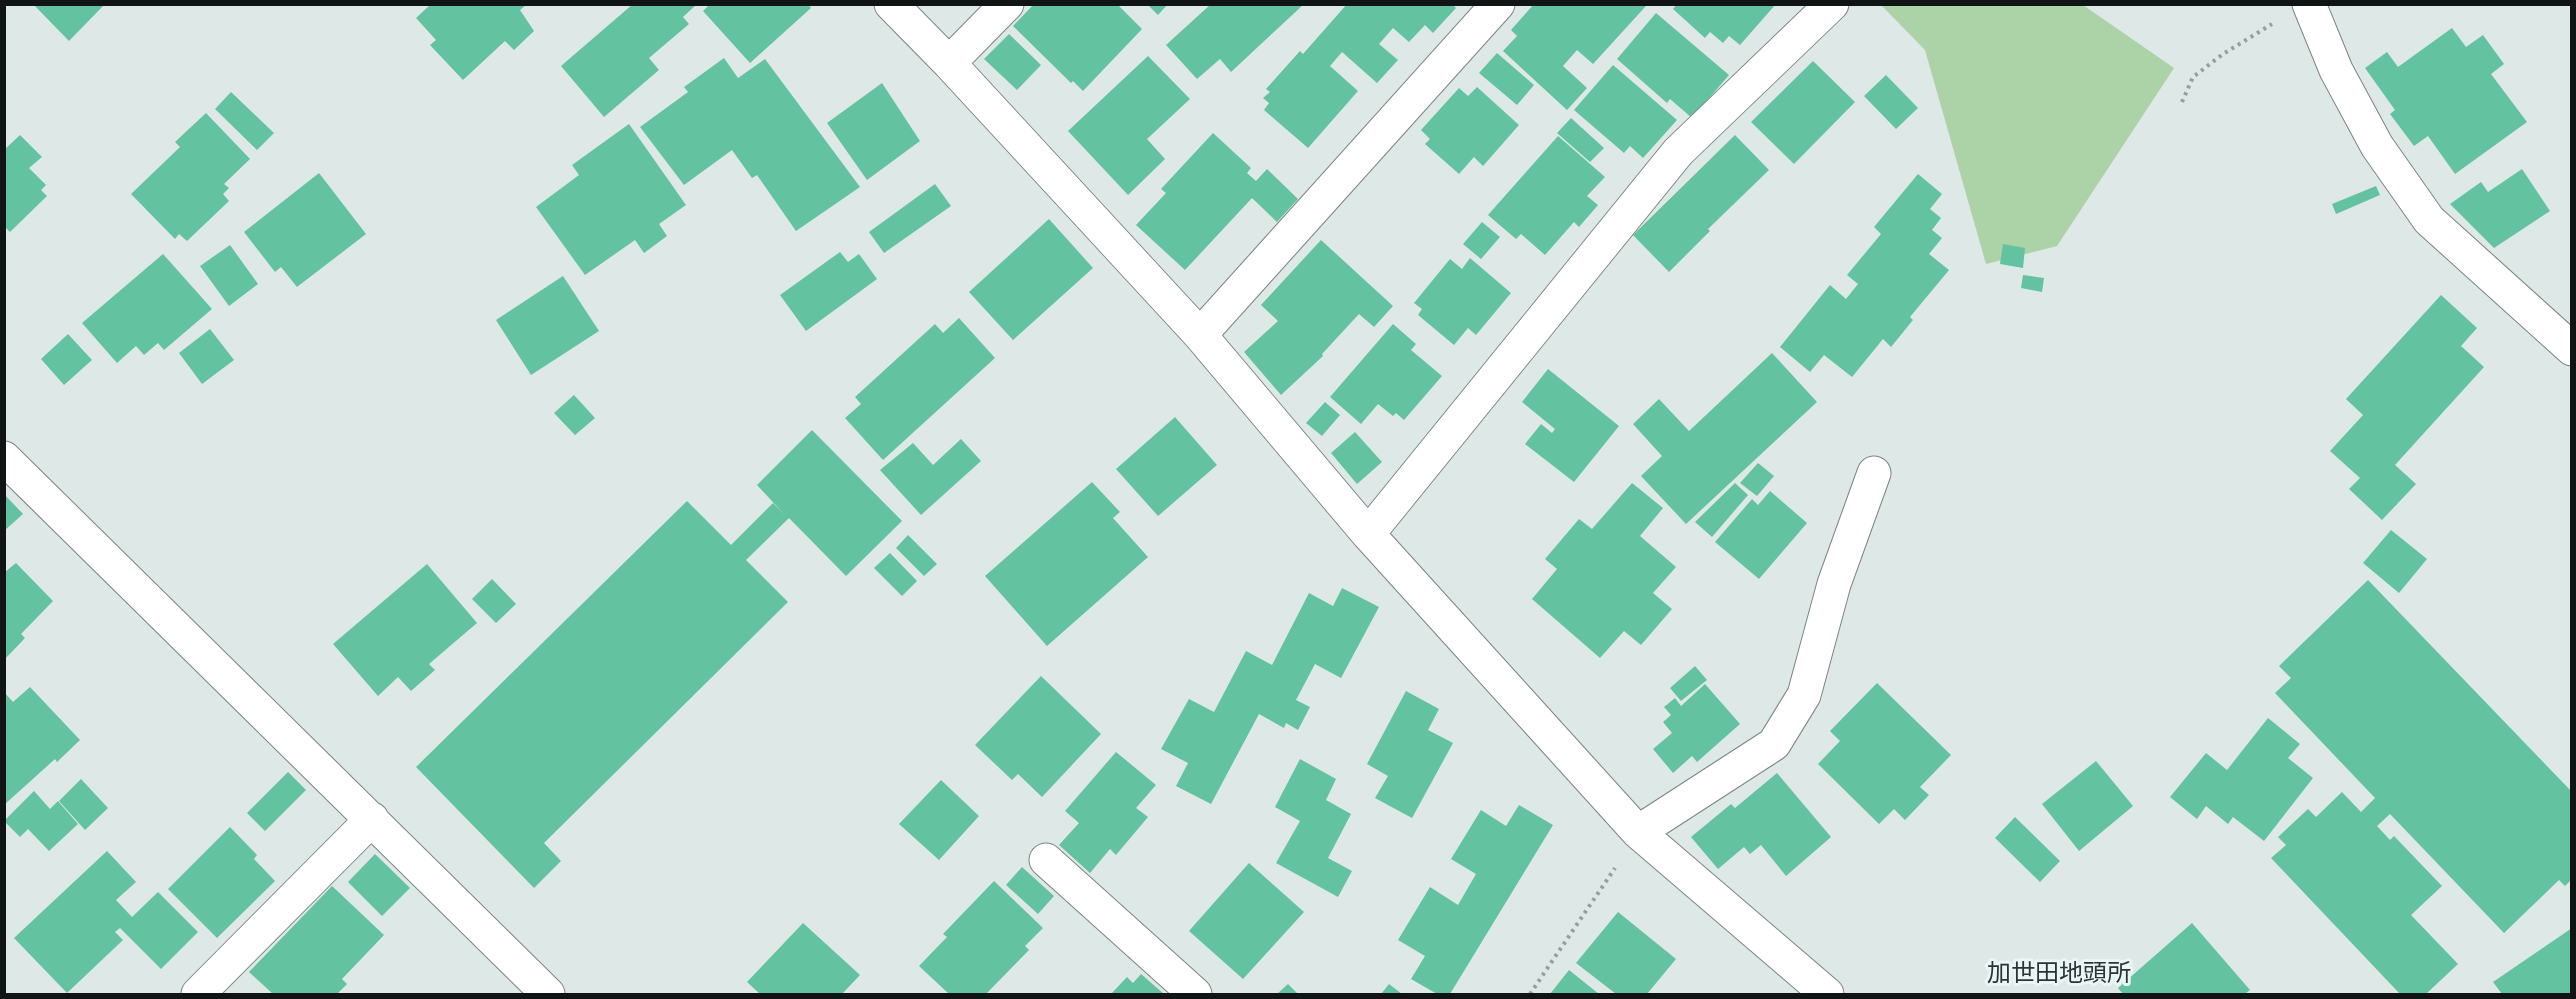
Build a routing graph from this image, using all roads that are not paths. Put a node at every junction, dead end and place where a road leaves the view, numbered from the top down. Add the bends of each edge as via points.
1 (891, 4) edge
2 (1007, 4) edge
3 (1498, 4) edge
4 (1832, 4) edge
5 (2309, 4) edge
6 (949, 63) junction
7 (1200, 335) junction
8 (2571, 349) edge
9 (4, 458) edge
10 (1874, 472) dead end
11 (1368, 534) junction
12 (372, 819) junction
13 (1638, 832) junction
14 (1046, 860) dead end
15 (198, 994) edge
16 (548, 994) edge
17 (1195, 994) edge
18 (1827, 994) edge

1 - 6 street
2 - 6 street
3 - 7 street
4 - 11 street via 1677,152
5 - 8 street via 2336,70 2376,146 2429,220
6 - 7 street
7 - 11 street
9 - 12 street
10 - 13 street via 1834,584 1804,695 1774,744
11 - 13 street
12 - 15 street
12 - 16 street
13 - 18 street
14 - 17 street

